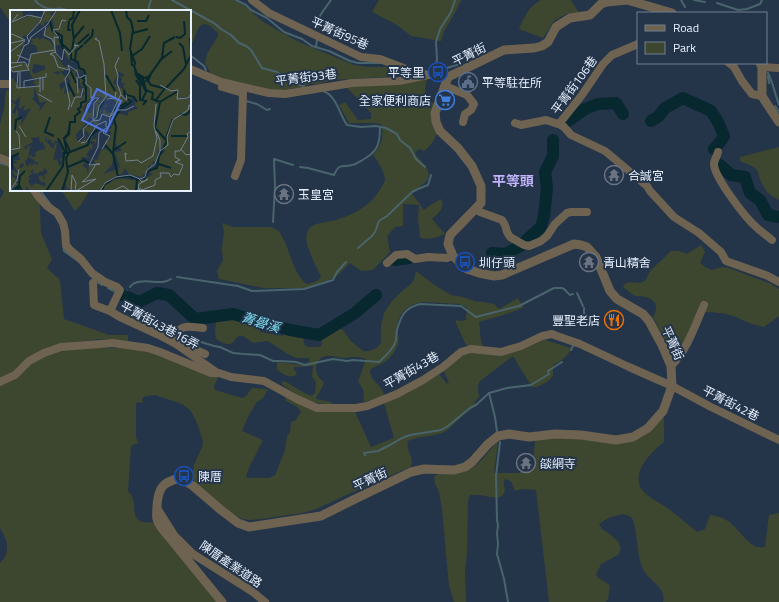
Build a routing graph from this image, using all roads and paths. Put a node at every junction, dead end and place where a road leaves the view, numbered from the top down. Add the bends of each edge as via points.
1 (252, 0) edge
2 (669, 12) edge
3 (637, 44) edge
4 (730, 64) edge
5 (761, 65) edge
6 (779, 68) edge
7 (191, 70) edge
8 (202, 75) junction
9 (428, 75) junction
10 (448, 77) junction
11 (445, 86) junction
12 (762, 96) junction
13 (463, 122) dead end
14 (779, 122) edge
15 (515, 123) dead end
16 (559, 124) junction
17 (718, 152) dead end
18 (0, 158) edge
19 (10, 162) edge
20 (235, 176) dead end
21 (35, 191) edge
22 (476, 208) junction
23 (587, 212) dead end
24 (772, 240) dead end
25 (453, 256) junction
26 (387, 263) dead end
27 (779, 282) edge
28 (93, 283) dead end
29 (704, 305) dead end
30 (110, 311) junction
31 (203, 328) dead end
32 (189, 349) junction
33 (205, 354) dead end
34 (672, 366) junction
35 (218, 373) junction
36 (0, 382) edge
37 (672, 386) junction
38 (779, 440) edge
39 (157, 508) junction
40 (222, 602) edge
41 (265, 602) edge

1 - 9 street, 平菁街95巷 via 269,13 361,57 380,59
2 - 10 street, 平菁街 via 627,0 612,0 601,4 590,15 570,18 562,23 542,46 504,50
3 - 16 street, 平菁街106巷 via 612,55 603,64
4 - 12 street via 752,94
5 - 6 street
5 - 12 street
7 - 8 street, 平菁街93巷
8 - 9 street, 平菁街93巷 via 269,93 285,94 352,83 399,81
8 - 20 street via 212,84 243,93 241,160
9 - 10 street, 平菁街95巷
10 - 11 street, 平菁街
11 - 13 street via 467,95 474,104 465,114
11 - 22 street, 平菁街 via 435,113 436,122 440,131 472,166 480,186 481,203
12 - 14 street
15 - 16 street via 521,125 546,120
16 - 27 street, 平菁街106巷 via 572,135 605,151 647,186 674,217 699,233 721,252 726,261
17 - 24 street via 714,164 717,174 737,205 754,225
18 - 19 street
21 - 30 street, 平菁街43巷16弄 via 47,206 57,213 63,223 69,249 80,258 92,274 120,290
22 - 23 street via 502,220 510,237 529,246 547,236 567,213
22 - 25 street via 450,235 448,244
25 - 26 street via 415,259 407,254 396,255
25 - 34 street, 平菁街 via 467,269 494,276 502,275 574,244 587,247 596,257 610,290 617,299 643,314 649,321
28 - 30 street, 平菁街43巷16弄 via 94,305
29 - 34 street via 691,335
30 - 32 street, 平菁街43巷16弄
31 - 32 street via 183,327 178,332 176,336
32 - 33 street
32 - 35 street, 平菁街43巷16弄
34 - 37 street, 平菁街
35 - 36 street, 平菁街43巷 via 148,348 113,343 61,347 29,361 15,375
35 - 37 street, 平菁街43巷 via 264,381 318,408 356,408 397,394 443,367 461,352 470,349 500,352 552,334
37 - 38 street, 平菁街42巷
37 - 39 street, 平菁街 via 663,410 648,428 633,437 616,440 554,434 530,437 509,434 498,436 464,467 454,470 424,469 411,472 315,518 249,527 238,523 180,478 163,485 158,495
39 - 40 street, 平菁街 via 156,518 162,528
39 - 41 street, 陳厝產業道路 via 174,535 192,554

